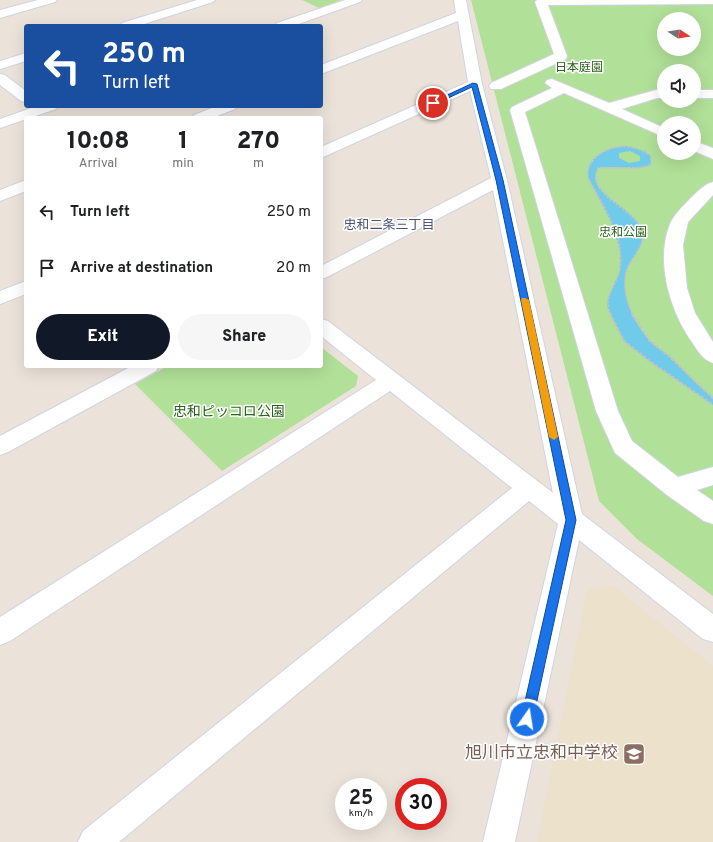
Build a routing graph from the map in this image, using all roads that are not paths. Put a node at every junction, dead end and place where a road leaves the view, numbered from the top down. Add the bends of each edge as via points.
1 (51, 0) edge
2 (209, 0) edge
3 (356, 0) edge
4 (713, 1) edge
5 (595, 2) junction
6 (462, 7) edge
7 (0, 14) edge
8 (601, 15) dead end
9 (132, 24) edge
10 (287, 24) edge
11 (24, 58) edge
12 (0, 66) edge
13 (323, 69) edge
14 (527, 72) junction
15 (0, 78) edge
16 (474, 84) junction
17 (496, 86) dead end
18 (564, 88) junction
19 (657, 94) edge
20 (701, 94) edge
21 (713, 94) edge
22 (24, 96) edge
23 (225, 108) edge
24 (609, 108) junction
25 (45, 110) edge
26 (26, 116) edge
27 (204, 116) edge
28 (24, 117) edge
29 (0, 124) edge
30 (657, 130) edge
31 (701, 149) edge
32 (323, 153) edge
33 (713, 154) edge
34 (499, 180) junction
35 (24, 187) edge
36 (713, 187) edge
37 (0, 196) edge
38 (323, 273) edge
39 (24, 288) edge
40 (0, 298) edge
41 (323, 328) edge
42 (713, 356) edge
43 (144, 368) edge
44 (391, 380) junction
45 (0, 446) edge
46 (713, 476) edge
47 (530, 486) junction
48 (675, 488) junction
49 (713, 514) edge
50 (571, 520) junction
51 (713, 630) edge
52 (0, 632) edge
53 (94, 842) edge
54 (499, 842) edge

1 - 7 street
2 - 9 street
3 - 10 street
4 - 5 street
5 - 8 street
5 - 14 street via 541,2 561,56
6 - 13 street
6 - 16 street
11 - 12 street
14 - 17 street
14 - 18 street
15 - 22 street
16 - 32 street
16 - 34 street
18 - 24 street
18 - 48 street via 517,110 607,411 623,447
19 - 24 street
20 - 21 street
23 - 27 street
24 - 30 street
25 - 26 street
28 - 29 street
31 - 33 street
34 - 38 street
34 - 50 street
35 - 37 street
36 - 42 street via 679,222 673,253 677,285 689,322
39 - 40 street
41 - 44 street
43 - 45 street
44 - 47 street
44 - 52 street
46 - 48 street
47 - 50 street
47 - 53 street
48 - 49 street
50 - 51 street
50 - 54 street

